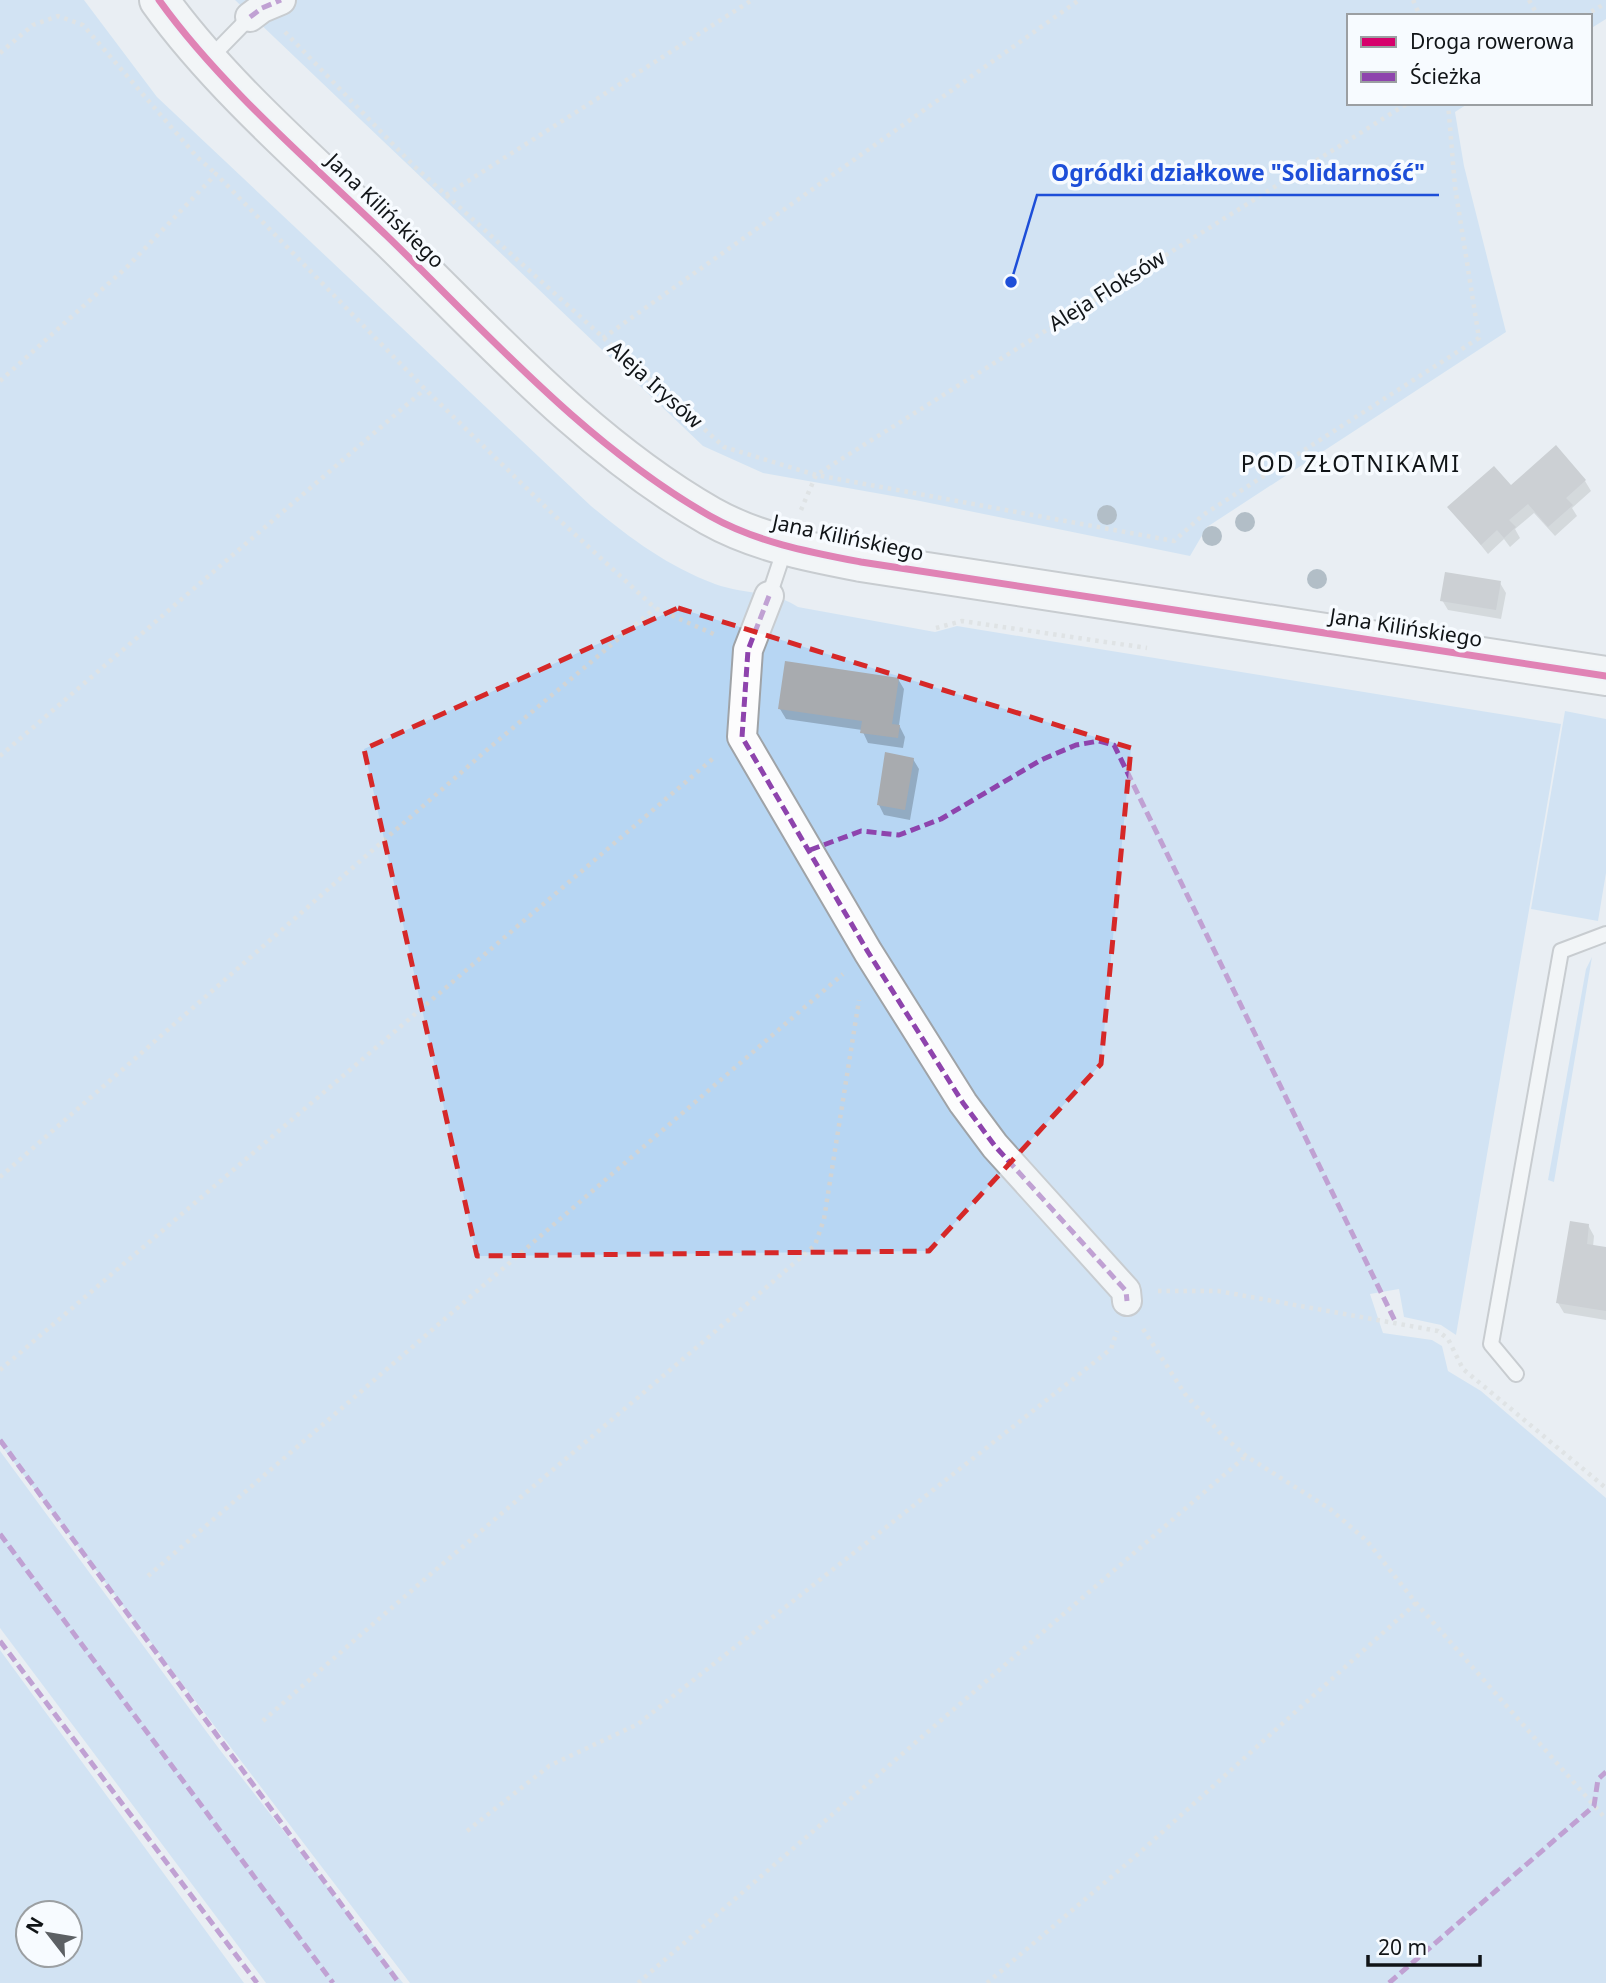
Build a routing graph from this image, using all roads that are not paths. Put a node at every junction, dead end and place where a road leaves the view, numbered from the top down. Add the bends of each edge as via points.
1 (159, 0) edge
2 (264, 8) edge
3 (208, 60) junction
4 (786, 547) junction
5 (769, 596) joint
6 (1606, 676) edge
7 (1606, 934) edge
8 (1126, 1296) road end
9 (1516, 1374) dead end

1 - 3 street, Jana Kilińskiego
2 - 3 lane
3 - 4 street, Jana Kilińskiego via 584,427 663,488 713,517
4 - 5 lane
4 - 6 street, Jana Kilińskiego
5 - 8 street via 748,650 743,737 963,1103
7 - 9 lane via 1561,951 1490,1344

